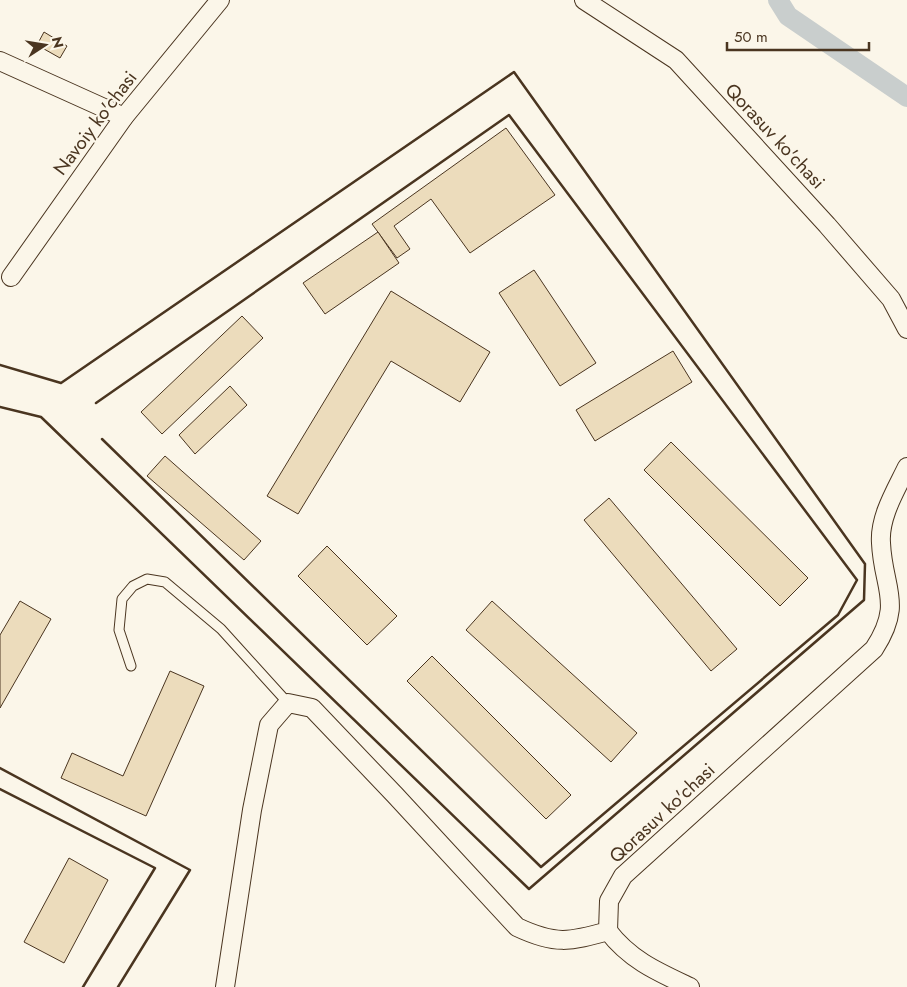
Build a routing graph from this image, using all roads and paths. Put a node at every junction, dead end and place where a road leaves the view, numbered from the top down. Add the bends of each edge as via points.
1 (220, 0) edge
2 (584, 0) edge
3 (0, 61) edge
4 (124, 117) junction
5 (11, 277) dead end
6 (907, 329) edge
7 (907, 467) edge
8 (131, 666) dead end
9 (288, 703) junction
10 (608, 931) junction
11 (225, 987) edge
12 (690, 987) edge

1 - 4 street, Navoiy ko'chasi
2 - 6 street, Qorasuv ko'chasi via 676,60 891,299
3 - 4 street
4 - 5 street, Navoiy ko'chasi
7 - 10 street, Qorasuv ko'chasi via 882,527 880,542 889,588 890,618 874,649 623,876 609,901
8 - 9 lane via 118,630 122,599 133,586 147,579 165,582 221,629
9 - 10 street via 312,708 517,927 560,941 575,941
9 - 11 street via 269,725 252,810
10 - 12 street via 643,965

